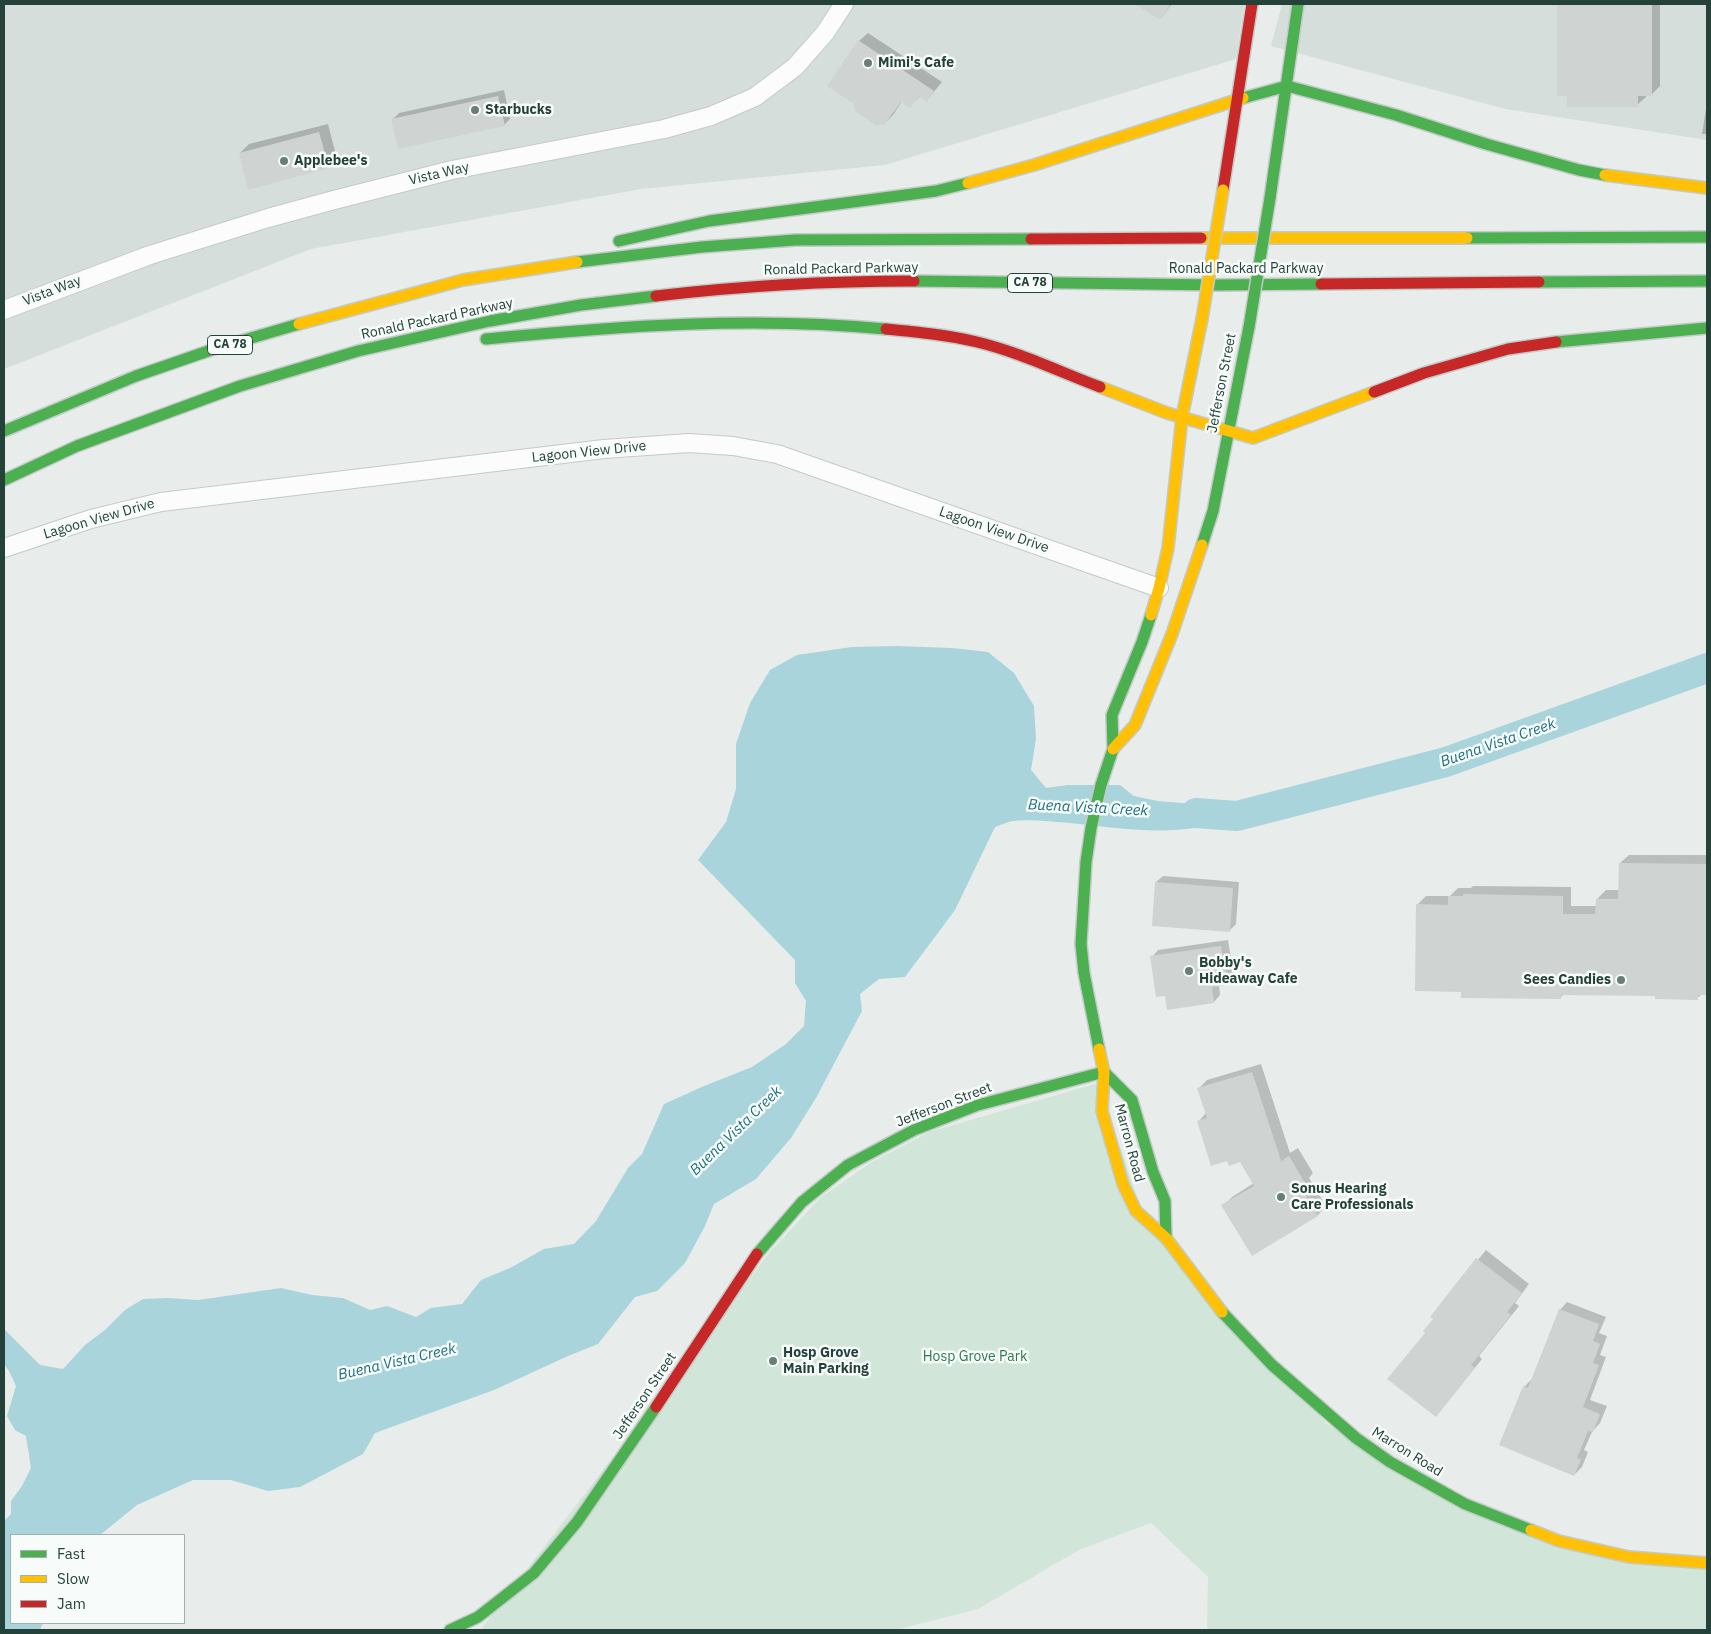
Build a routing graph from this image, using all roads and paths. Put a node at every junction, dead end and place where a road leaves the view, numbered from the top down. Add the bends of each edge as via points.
1 (844, 4) edge
2 (1252, 4) edge
3 (1298, 4) edge
4 (1287, 86) junction
5 (1238, 99) junction
6 (1707, 188) edge
7 (1707, 237) edge
8 (607, 244) dead end
9 (580, 250) dead end
10 (463, 280) junction
11 (1707, 281) edge
12 (4, 310) edge
13 (1707, 328) edge
14 (472, 340) dead end
15 (444, 343) dead end
16 (358, 352) junction
17 (1182, 417) junction
18 (1229, 429) junction
19 (4, 431) edge
20 (4, 480) edge
21 (4, 548) edge
22 (1159, 588) junction
23 (1113, 749) junction
24 (1104, 1072) junction
25 (1166, 1238) junction
26 (1707, 1563) edge
27 (450, 1630) edge

1 - 12 street, Vista Way via 825,33 794,67 755,97 712,116 664,129 452,170 268,218 150,255
2 - 5 main road, Jefferson Street
3 - 4 main road, Jefferson Street
4 - 5 main road
4 - 6 main road via 1579,170
4 - 18 main road, Jefferson Street, bridge via 1249,327
5 - 8 main road via 1034,165 936,191 709,221
5 - 17 main road, Jefferson Street, bridge via 1202,319
7 - 10 main road, Ronald Packard Parkway / CA 78 via 795,240 586,260
9 - 10 main road
10 - 19 main road, Ronald Packard Parkway / CA 78 via 217,348 136,376
11 - 16 main road, Ronald Packard Parkway / CA 78 via 1218,285 871,281 781,285 581,305
13 - 18 main road via 1508,349 1424,373 1253,438
14 - 17 main road via 568,331 722,324 848,326 916,333 972,340
15 - 16 main road
16 - 20 main road, Ronald Packard Parkway / CA 78 via 240,386 77,446
17 - 18 main road
17 - 22 main road, Jefferson Street via 1168,548
18 - 23 main road, Jefferson Street via 1213,510 1172,634 1136,725
21 - 22 street, Lagoon View Drive via 91,519 161,502 604,449 690,443 777,454
22 - 23 main road, Jefferson Street via 1142,642 1112,715
23 - 24 main road, Jefferson Street via 1090,828 1081,944
24 - 25 main road, Marron Road via 1132,1100 1165,1201
24 - 25 main road, Marron Road via 1102,1111 1123,1184 1136,1211
24 - 27 main road, Jefferson Street via 978,1104 914,1130 848,1164 802,1202 758,1254 578,1522 534,1573 478,1617
25 - 26 main road, Marron Road via 1225,1316 1272,1365 1356,1438 1390,1462 1465,1504 1560,1541 1630,1557

